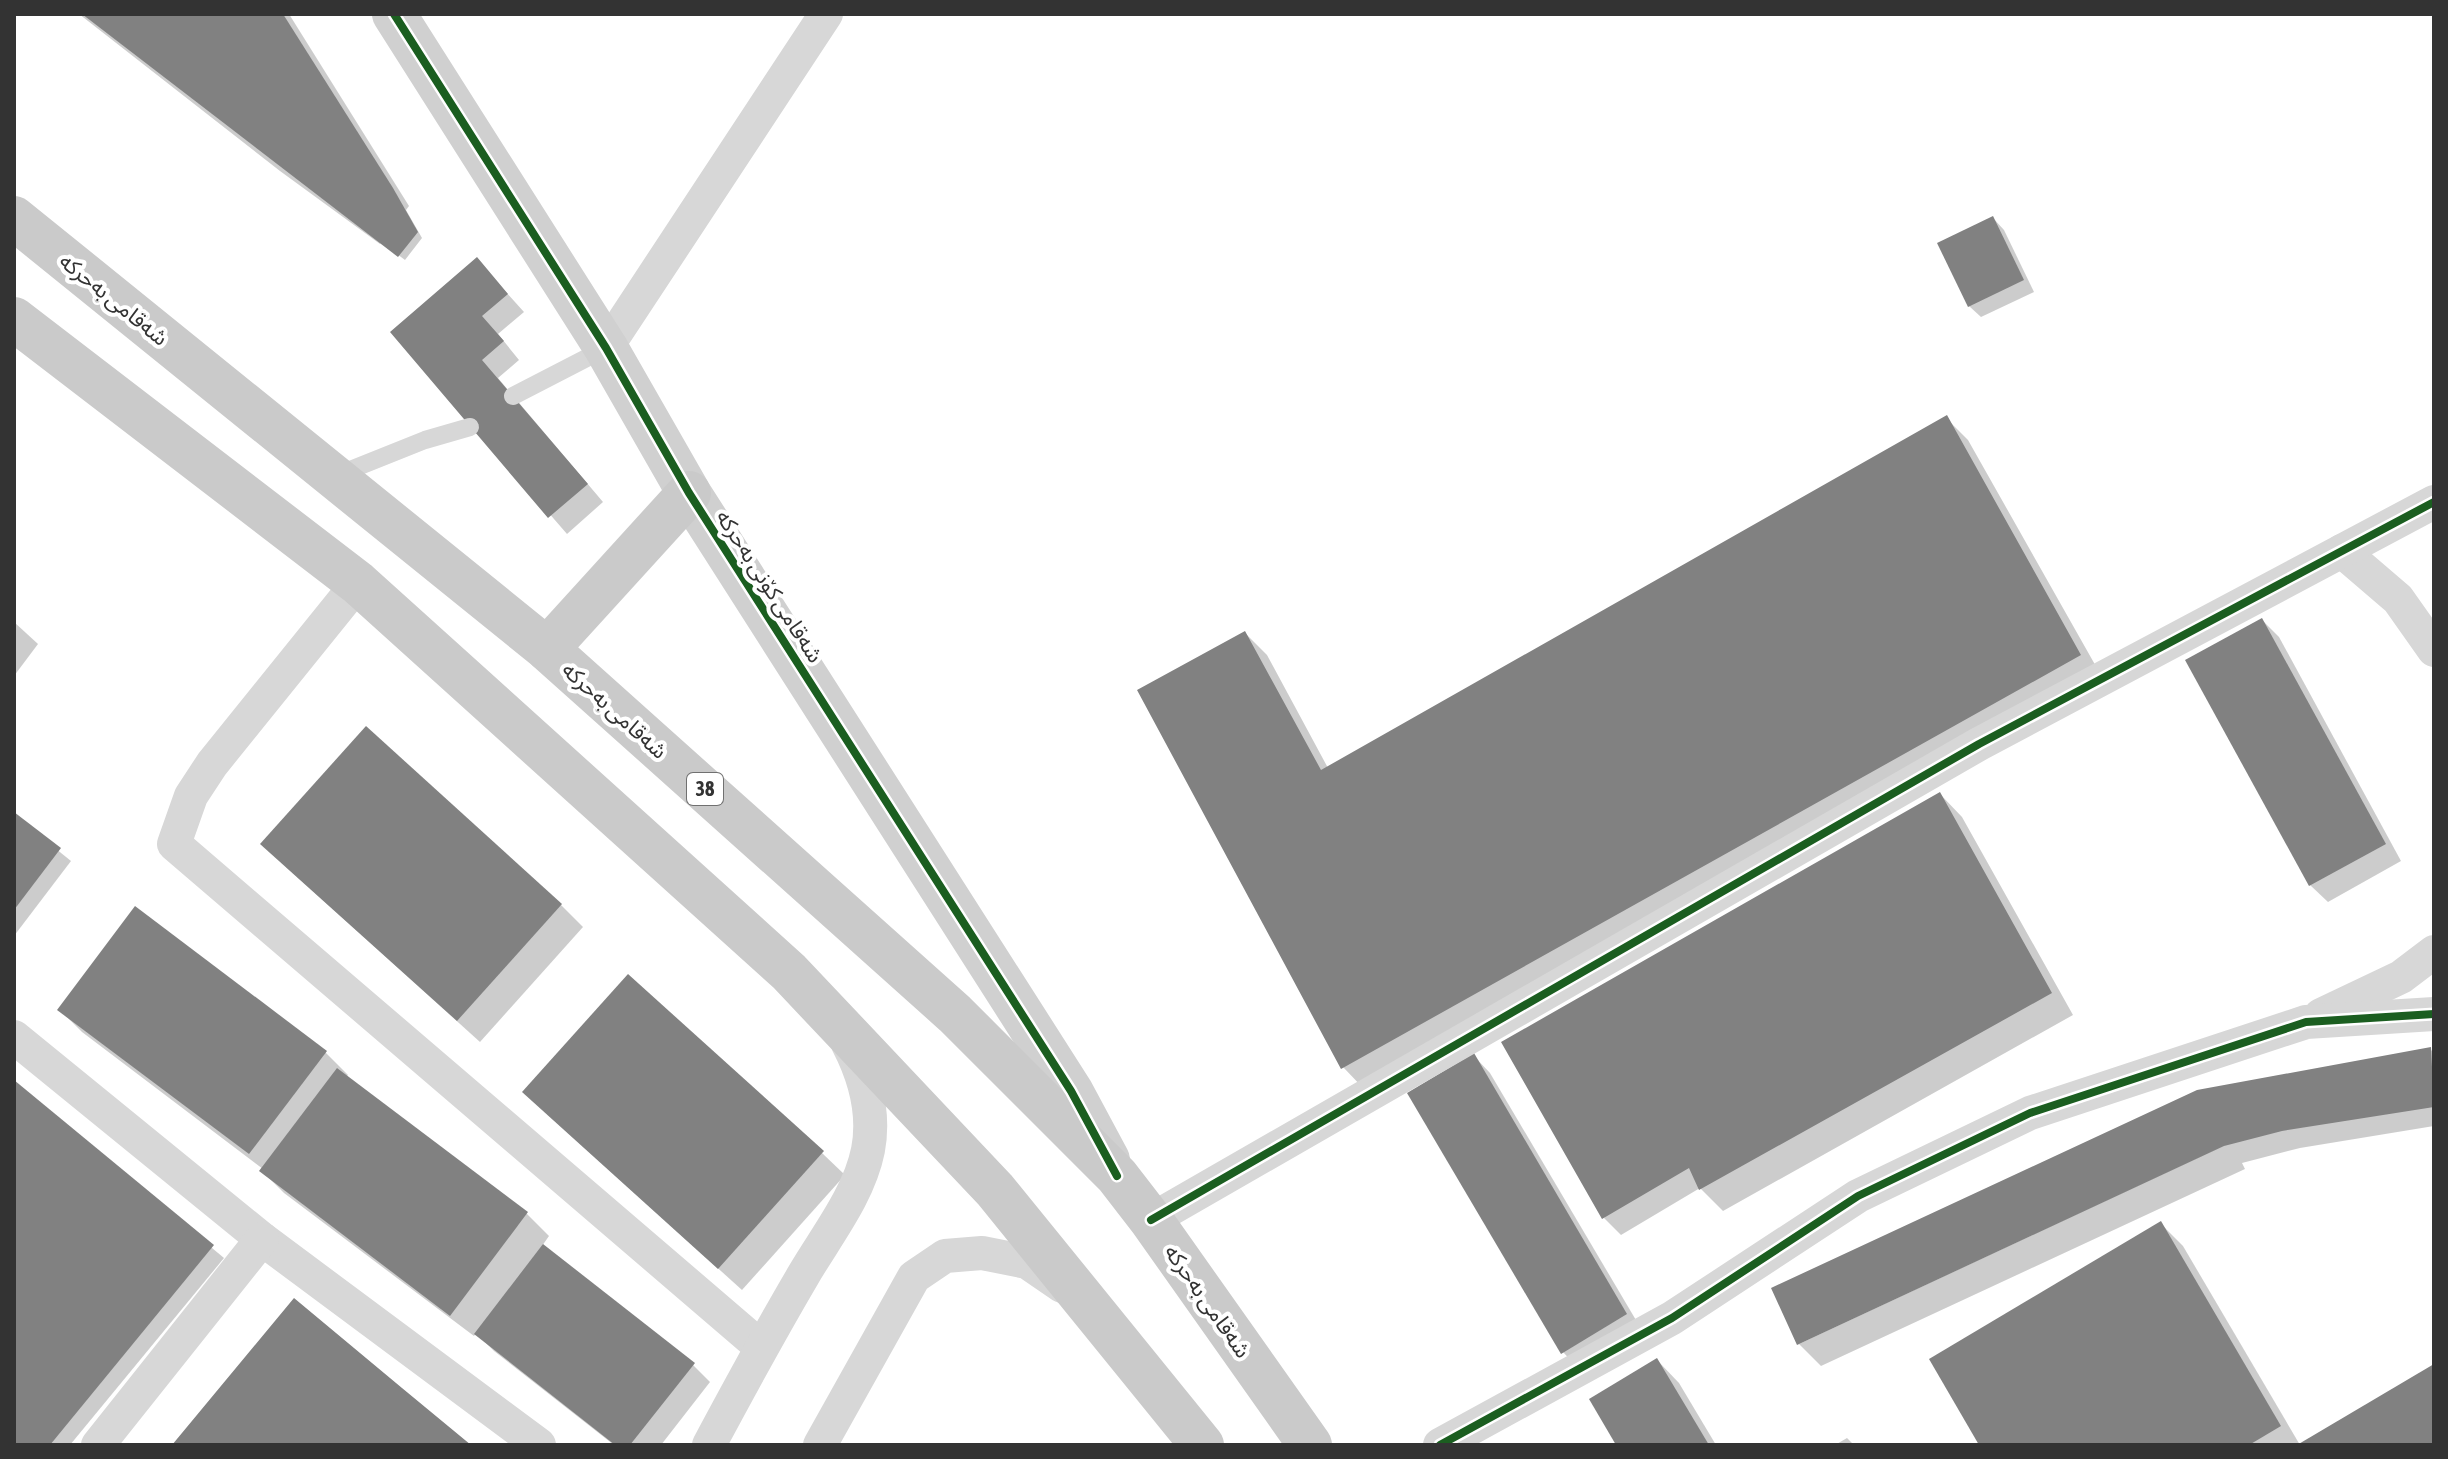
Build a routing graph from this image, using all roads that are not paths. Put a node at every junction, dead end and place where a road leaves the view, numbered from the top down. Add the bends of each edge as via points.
1 (394, 14) edge
2 (826, 14) edge
3 (14, 218) edge
4 (14, 319) edge
5 (606, 348) junction
6 (513, 396) dead end
7 (470, 427) dead end
8 (332, 477) junction
9 (689, 493) junction
10 (2434, 502) edge
11 (2342, 551) junction
12 (358, 583) junction
13 (547, 649) junction
14 (2434, 650) edge
15 (2434, 952) edge
16 (830, 1013) junction
17 (2434, 1014) edge
18 (2306, 1022) junction
19 (14, 1037) edge
20 (1117, 1176) junction
21 (1151, 1220) junction
22 (262, 1239) junction
23 (1083, 1299) junction
24 (761, 1347) junction
25 (98, 1445) edge
26 (538, 1445) edge
27 (709, 1445) edge
28 (820, 1445) edge
29 (1202, 1445) edge
30 (1310, 1445) edge
31 (1440, 1445) edge

1 - 5 street, شەقامی کۆنی بەحرکە
2 - 5 street
3 - 8 main road, شەقامی بەحرکە / 38
4 - 12 main road
5 - 6 lane
5 - 9 street, شەقامی کۆنی بەحرکە
7 - 8 lane
8 - 13 main road, شەقامی بەحرکە / 38
9 - 13 main road
9 - 20 street, شەقامی کۆنی بەحرکە via 1071,1091
10 - 11 street
11 - 14 street via 2398,599
11 - 21 street via 1979,744
12 - 16 main road
12 - 24 street via 212,764 191,796 174,844
13 - 20 main road, شەقامی بەحرکە / 38 via 955,1014
15 - 18 street via 2401,977
16 - 23 main road via 995,1190
16 - 24 street via 862,1070 870,1108 868,1147 860,1179
17 - 18 street
18 - 31 street via 2030,1113 1858,1196 1672,1318
19 - 22 street
20 - 21 main road, شەقامی بەحرکە / 38
21 - 30 main road, شەقامی بەحرکە / 38
22 - 25 street
22 - 26 street
23 - 28 street via 1027,1262 982,1253 945,1256 914,1277
23 - 29 main road
24 - 27 street

